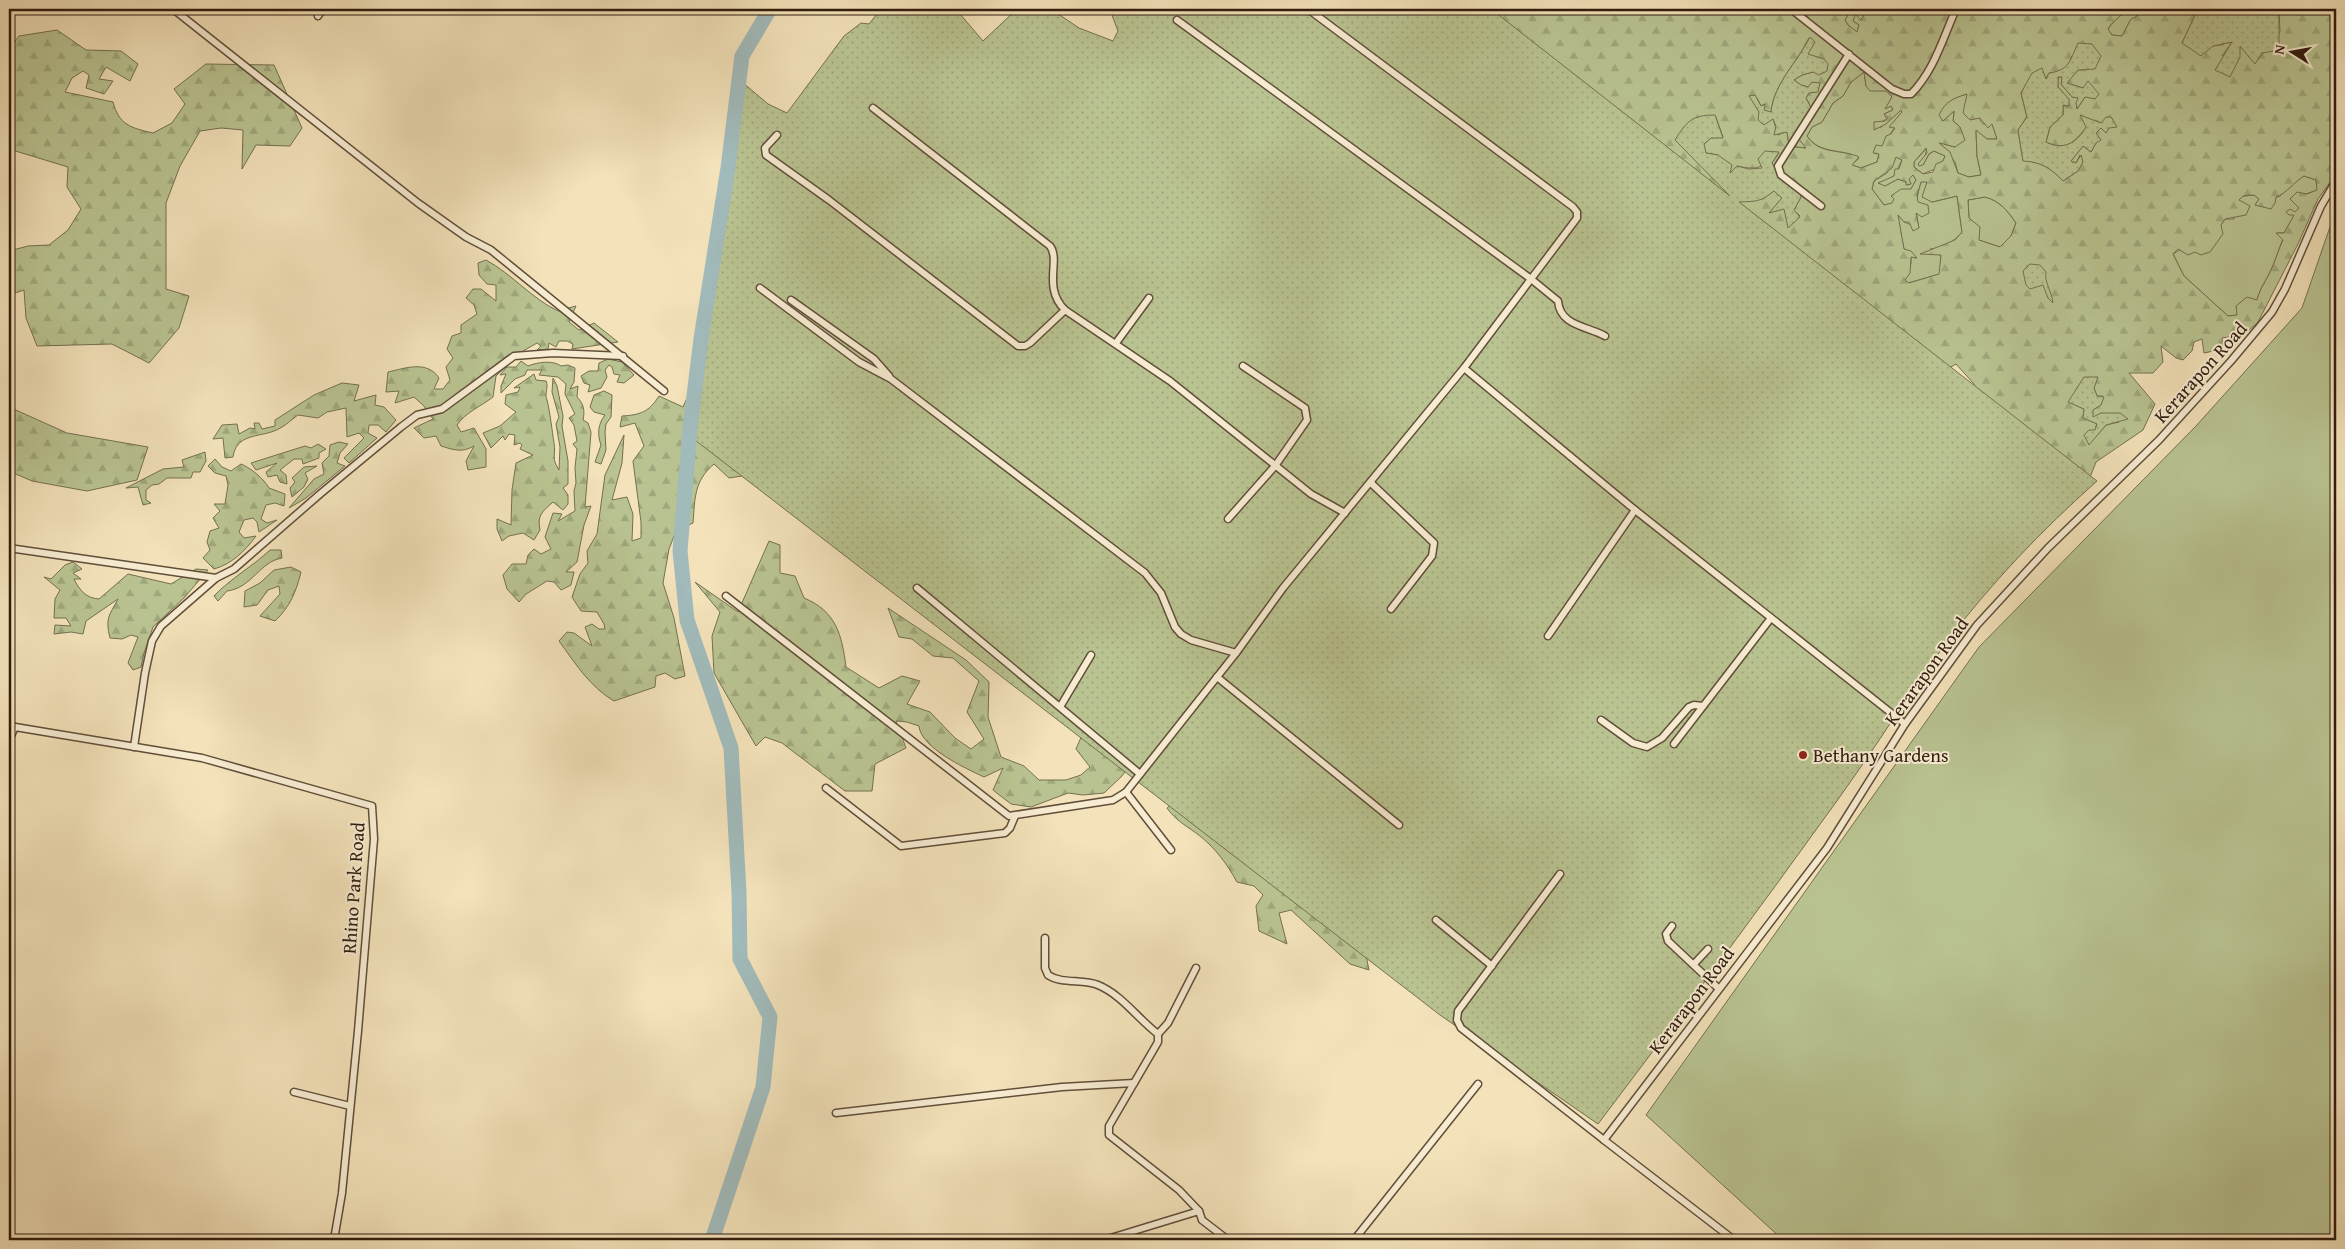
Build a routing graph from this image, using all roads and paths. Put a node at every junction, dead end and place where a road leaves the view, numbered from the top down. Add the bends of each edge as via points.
1 (174, 9) edge
2 (323, 9) edge
3 (1311, 9) edge
4 (1791, 9) edge
5 (1956, 9) edge
6 (318, 16) dead end
7 (1177, 20) dead end
8 (1849, 54) junction
9 (873, 108) dead end
10 (777, 135) dead end
11 (2336, 181) edge
12 (1821, 206) dead end
13 (1531, 279) junction
14 (760, 288) dead end
15 (1149, 298) dead end
16 (791, 300) dead end
17 (1065, 310) junction
18 (1605, 336) dead end
19 (1116, 343) junction
20 (624, 356) junction
21 (1243, 366) dead end
22 (1464, 368) junction
23 (891, 379) junction
24 (664, 391) dead end
25 (1275, 466) junction
26 (1370, 483) junction
27 (1635, 510) junction
28 (1345, 513) junction
29 (1228, 519) dead end
30 (9, 548) edge
31 (216, 578) junction
32 (917, 588) dead end
33 (726, 596) dead end
34 (1391, 609) dead end
35 (1771, 618) junction
36 (1548, 636) dead end
37 (1236, 653) junction
38 (1091, 655) dead end
39 (1217, 677) junction
40 (1703, 706) junction
41 (1060, 707) junction
42 (1601, 720) dead end
43 (1905, 724) junction
44 (12, 726) edge
45 (9, 740) edge
46 (1674, 744) dead end
47 (134, 747) junction
48 (1140, 774) junction
49 (826, 788) dead end
50 (1126, 792) junction
51 (1015, 816) junction
52 (1398, 825) dead end
53 (1171, 850) dead end
54 (1560, 874) dead end
55 (1436, 920) dead end
56 (1672, 926) dead end
57 (1045, 938) dead end
58 (1708, 949) dead end
59 (1694, 964) junction
60 (1492, 966) junction
61 (1196, 968) dead end
62 (1718, 988) junction
63 (1158, 1034) junction
64 (1134, 1083) junction
65 (1478, 1084) dead end
66 (294, 1092) dead end
67 (350, 1106) junction
68 (836, 1113) dead end
69 (1604, 1140) junction
70 (1199, 1211) junction
71 (334, 1240) edge
72 (1104, 1240) edge
73 (1228, 1240) edge
74 (1354, 1240) edge
75 (1734, 1240) edge

1 - 20 street via 418,202 466,237 491,250
2 - 6 street
3 - 13 street via 1577,212 1574,225
4 - 8 street
5 - 8 street via 1930,70 1911,94 1892,88
7 - 13 street
8 - 12 street via 1778,166 1782,175
9 - 17 street via 1050,246 1053,251 1053,286 1059,304
10 - 17 street via 765,148 766,155 1018,346 1030,343
11 - 43 street, Kerarapon Road via 2320,206 2272,312 2159,440 2002,595
13 - 18 street via 1558,301 1560,312 1573,324 1589,327
13 - 22 street
14 - 23 street via 842,350
15 - 19 street
16 - 23 street via 874,359
17 - 19 street
19 - 25 street via 1170,381
20 - 24 street
20 - 31 street via 553,353 514,356 442,409 418,415 406,423 234,569
21 - 25 street via 1305,408 1305,425
22 - 26 street
22 - 27 street
23 - 37 street via 1146,573 1161,593 1181,634
25 - 28 street via 1311,494
25 - 29 street
26 - 28 street
26 - 34 street via 1434,543 1432,556
27 - 35 street
27 - 36 street
28 - 37 street via 1283,588
30 - 31 street
31 - 47 street via 161,626 152,641
32 - 41 street
33 - 51 street via 984,797 1009,816
35 - 40 street
35 - 43 street
37 - 39 street
38 - 41 street
39 - 48 street
39 - 52 street
40 - 42 street via 1689,707 1662,738 1647,747 1628,740
40 - 46 street
41 - 48 street
43 - 62 street, Kerarapon Road via 1827,848
44 - 45 street
44 - 47 street, Rhino Park Road
47 - 67 street, Rhino Park Road via 202,758 372,806 374,839
48 - 50 street
49 - 51 street via 901,846 1005,833
50 - 51 street via 1114,800
50 - 53 street
54 - 60 street
55 - 60 street
56 - 59 street via 1666,938
57 - 63 street via 1048,975 1091,982 1104,988
58 - 59 street
59 - 62 street
60 - 69 street via 1458,1011 1457,1020 1461,1028
61 - 63 street via 1168,1023
62 - 69 street, Kerarapon Road
63 - 64 street via 1158,1042
64 - 68 street via 1068,1086
64 - 70 street via 1109,1126 1110,1137 1137,1155
65 - 74 street
66 - 67 street
67 - 71 street, Rhino Park Road
69 - 75 street
70 - 72 street
70 - 73 street via 1202,1220

